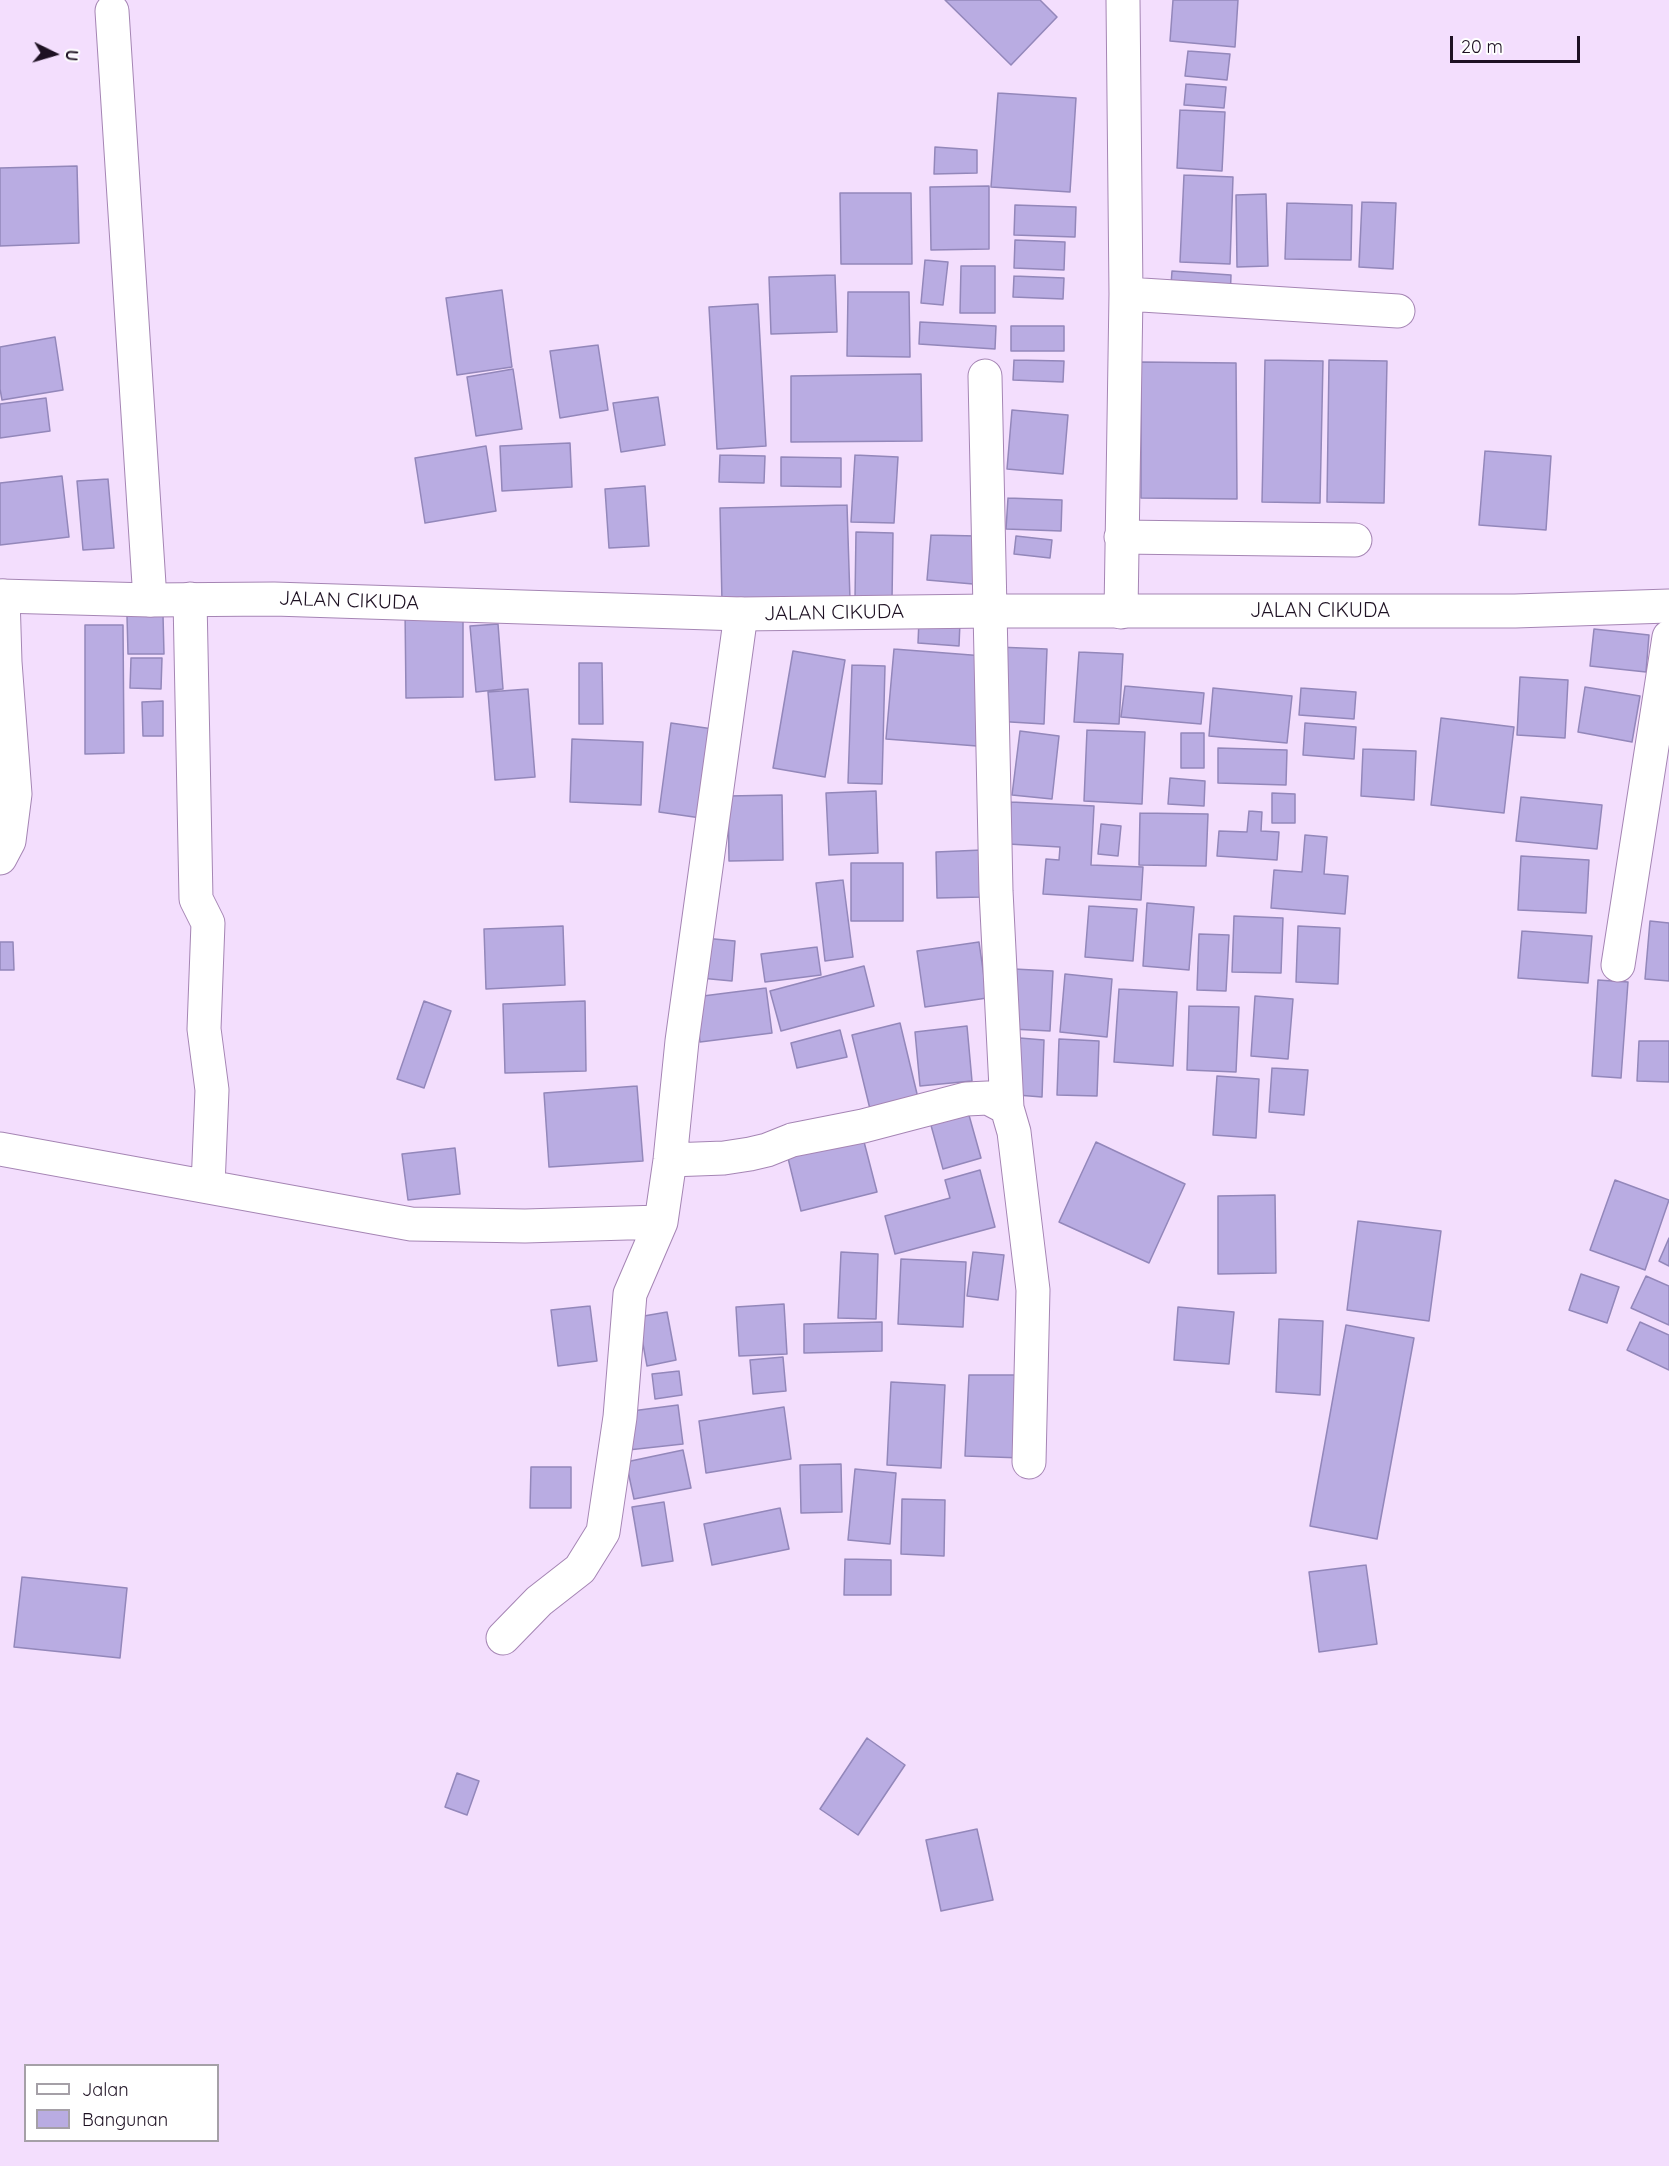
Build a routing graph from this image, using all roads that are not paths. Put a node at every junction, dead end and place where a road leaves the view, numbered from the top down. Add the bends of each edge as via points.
1 (1123, 0) edge
2 (112, 11) dead end
3 (1126, 294) junction
4 (1398, 311) dead end
5 (985, 376) dead end
6 (1121, 537) junction
7 (1355, 540) dead end
8 (2, 596) edge
9 (190, 599) junction
10 (150, 600) junction
11 (1669, 606) edge
12 (989, 611) junction
13 (1121, 612) junction
14 (741, 614) junction
15 (1669, 637) edge
16 (0, 858) edge
17 (1618, 965) dead end
18 (1007, 1108) junction
19 (0, 1149) edge
20 (670, 1160) junction
21 (208, 1186) junction
22 (661, 1222) junction
23 (1029, 1462) dead end
24 (502, 1638) dead end

1 - 3 street
2 - 10 street
3 - 4 street
3 - 6 street
5 - 12 street
6 - 7 street
6 - 13 street
8 - 10 street, JALAN CIKUDA
8 - 16 street via 15,794 9,841
9 - 10 street, JALAN CIKUDA
9 - 14 street, JALAN CIKUDA
9 - 21 street via 196,899 208,923 204,1029 212,1090
11 - 13 street, JALAN CIKUDA via 1504,611
12 - 13 street, JALAN CIKUDA
12 - 14 street, JALAN CIKUDA
12 - 18 street via 996,891
14 - 20 street via 682,1041
15 - 17 street
18 - 20 street via 988,1098 966,1099 792,1140 750,1154
18 - 23 street via 1014,1132 1033,1290
19 - 21 street
20 - 22 street
21 - 22 street via 411,1224
22 - 24 street via 630,1294 620,1417 603,1532 580,1569 539,1601

